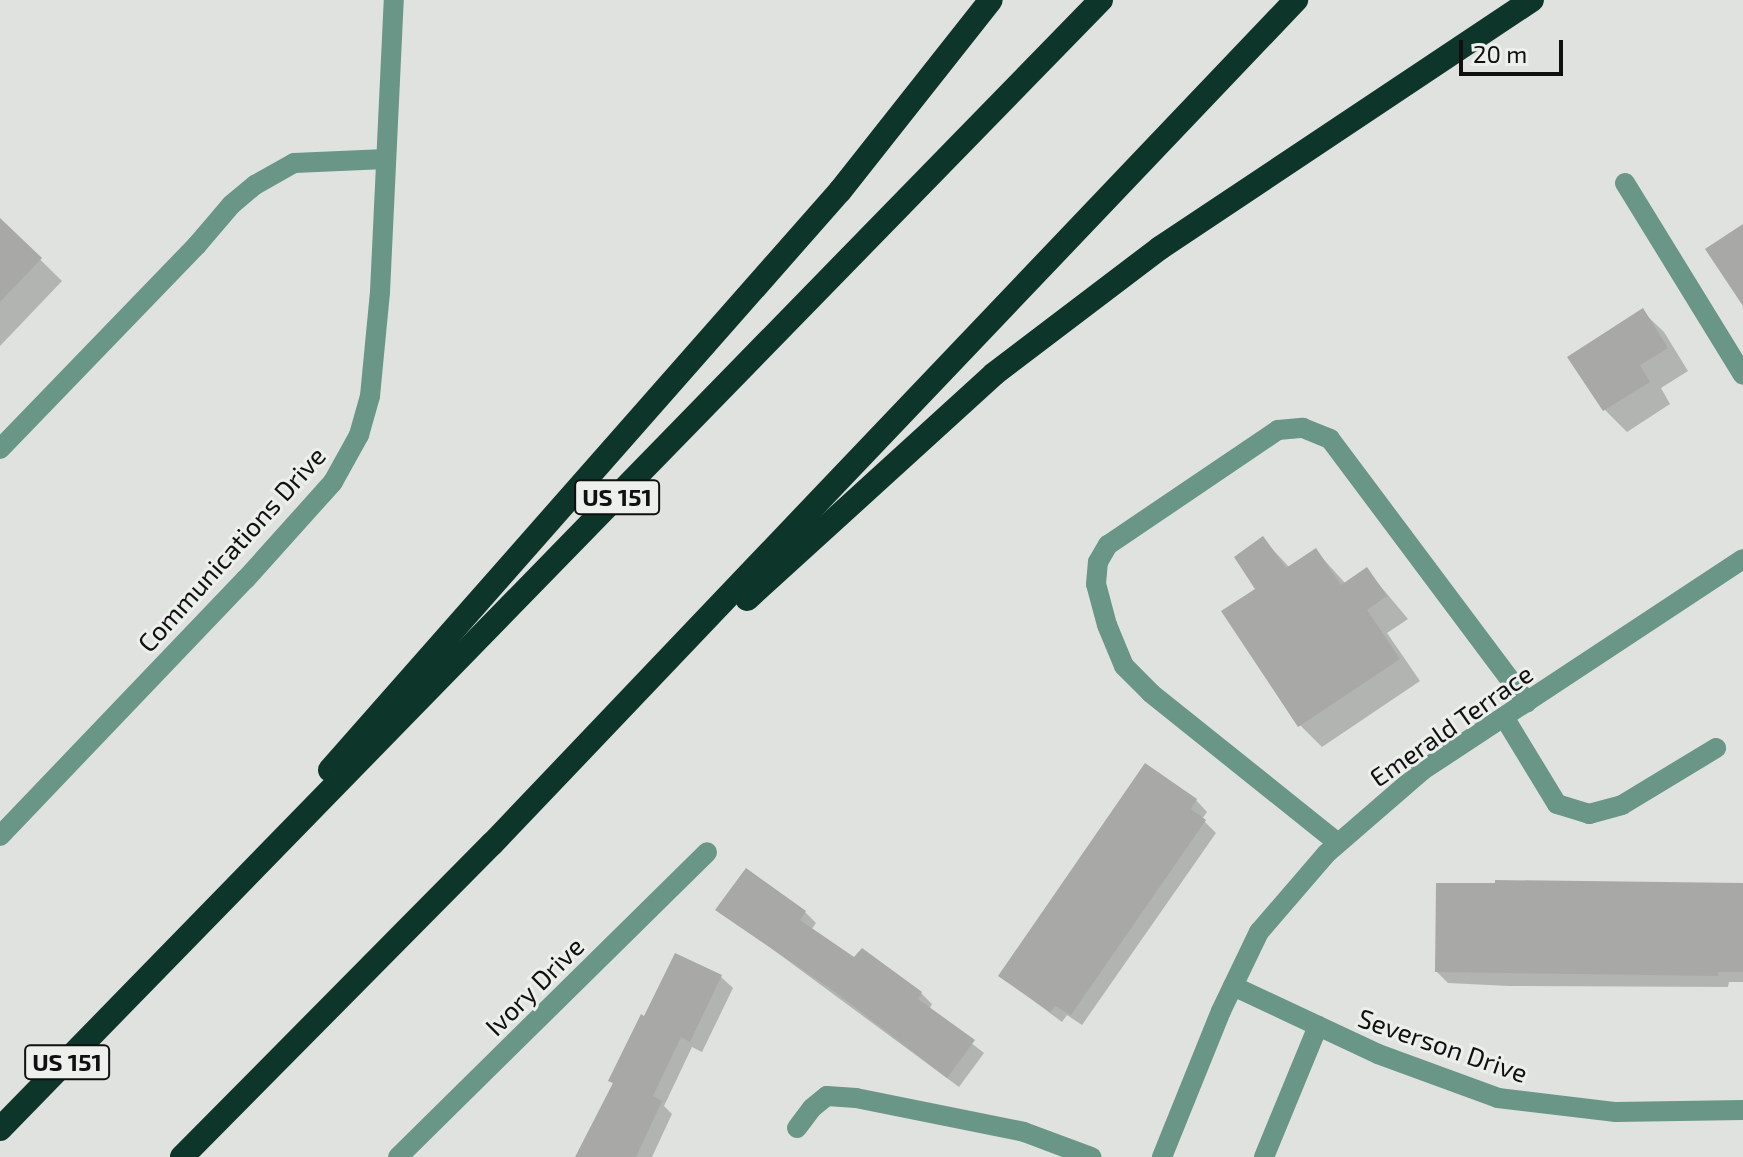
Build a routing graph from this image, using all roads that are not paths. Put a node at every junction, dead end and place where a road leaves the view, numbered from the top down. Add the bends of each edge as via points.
1 (394, 0) edge
2 (991, 0) edge
3 (1101, 0) edge
4 (1296, 0) edge
5 (1532, 0) edge
6 (386, 159) junction
7 (1625, 183) dead end
8 (1743, 375) edge
9 (0, 449) edge
10 (1743, 559) edge
11 (1527, 702) junction
12 (1504, 717) junction
13 (589, 743) junction
14 (1716, 748) dead end
15 (0, 836) edge
16 (1338, 843) junction
17 (707, 852) dead end
18 (1233, 986) junction
19 (133, 995) junction
20 (1318, 1026) junction
21 (1743, 1110) edge
22 (797, 1128) dead end
23 (0, 1129) edge
24 (182, 1157) edge
25 (398, 1157) edge
26 (1091, 1157) edge
27 (1162, 1157) edge
28 (1264, 1157) edge

1 - 6 street, Communications Drive
2 - 19 highway via 840,191
3 - 19 highway, US 151
4 - 13 highway
5 - 13 highway via 1160,248 994,374
6 - 9 street via 294,163 255,185
6 - 15 street, Communications Drive via 370,396 346,461 246,579
7 - 8 street
10 - 11 street, Emerald Terrace
11 - 12 street, Emerald Terrace
11 - 16 street via 1330,439 1303,428 1278,430 1108,545 1098,562 1096,584 1124,666
12 - 14 street via 1557,804 1589,814 1622,805
12 - 16 street, Emerald Terrace via 1423,770
13 - 24 highway
16 - 18 street, Emerald Terrace via 1259,932
17 - 25 street, Ivory Drive
18 - 20 street, Severson Drive
18 - 27 street, Emerald Terrace
19 - 23 highway, US 151
20 - 21 street, Severson Drive via 1498,1098 1616,1112
20 - 28 street
22 - 26 street via 827,1096 856,1098 1024,1132

